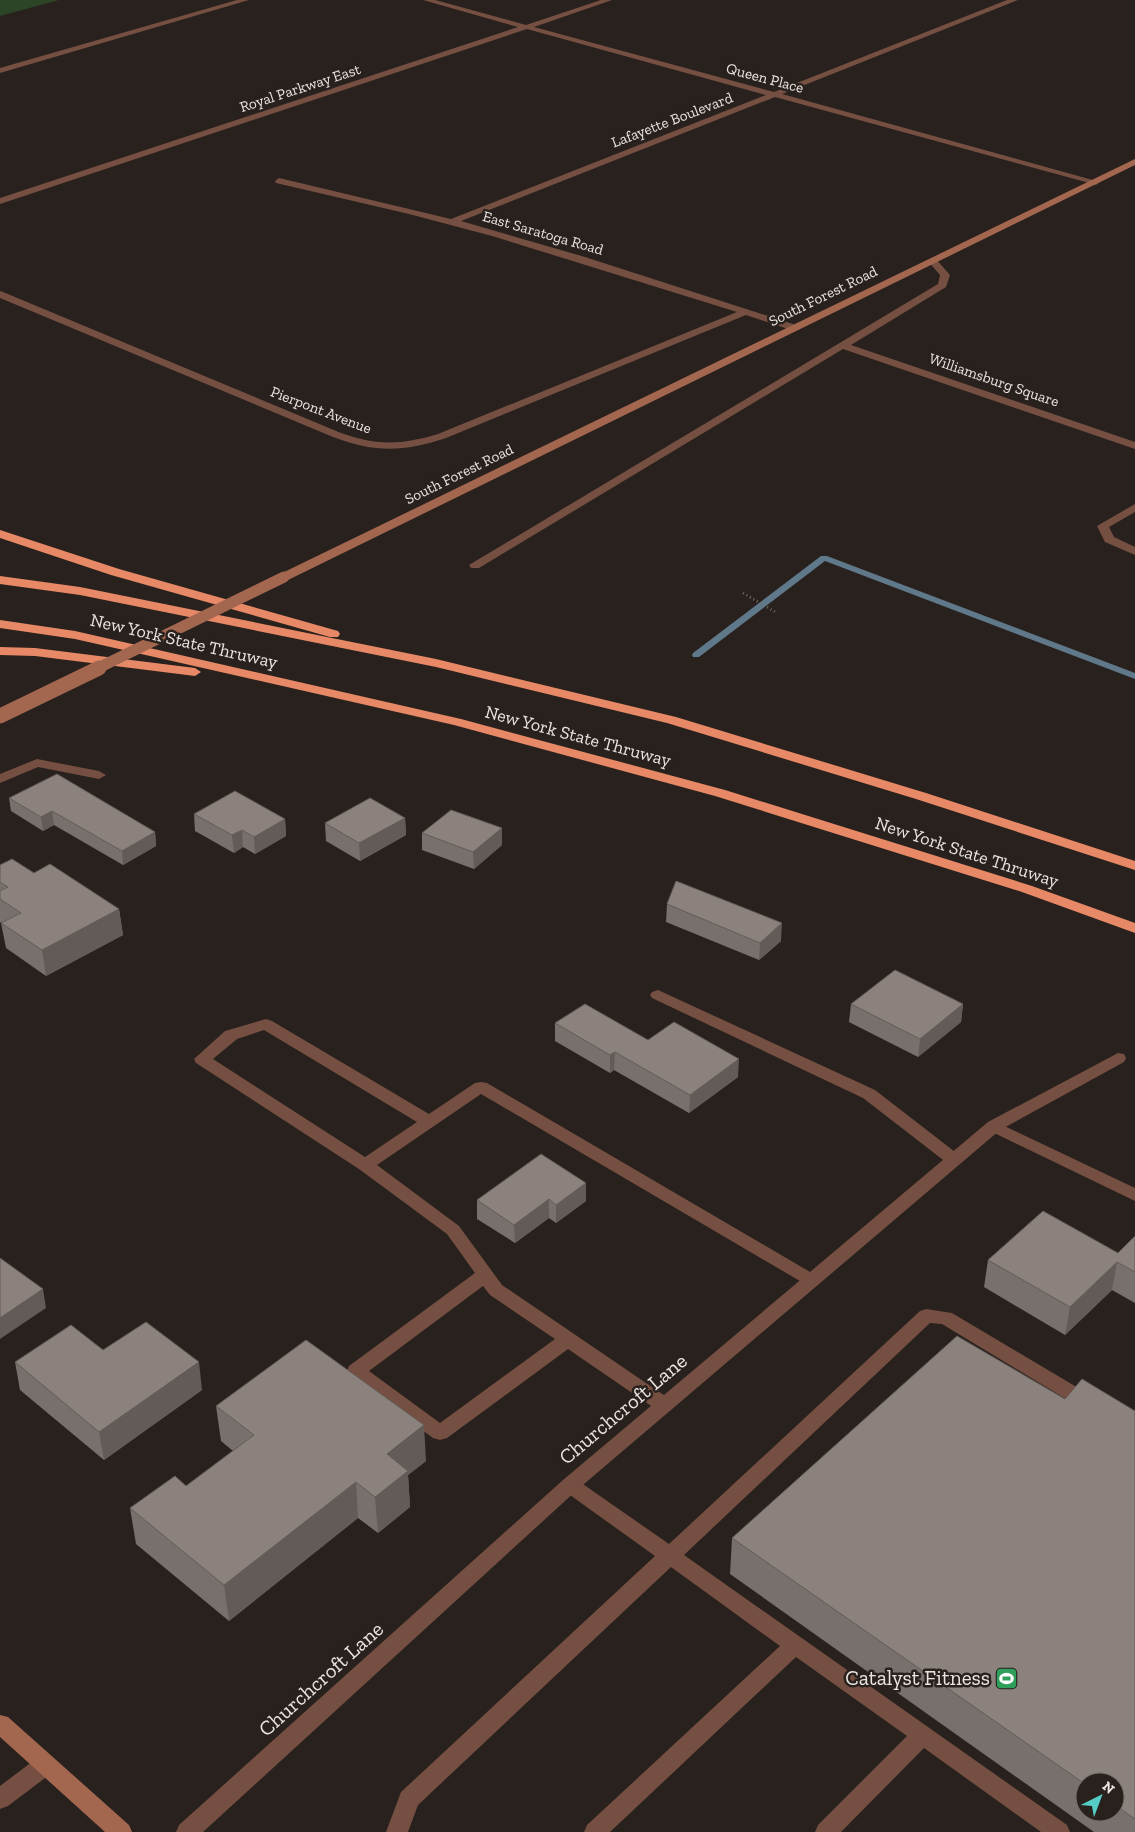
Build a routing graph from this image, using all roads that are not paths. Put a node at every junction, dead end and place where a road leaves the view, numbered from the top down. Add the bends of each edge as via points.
1 (245, 0) edge
2 (427, 0) edge
3 (608, 0) edge
4 (1014, 0) edge
5 (526, 27) junction
6 (0, 71) edge
7 (774, 95) junction
8 (1135, 162) edge
9 (279, 182) dead end
10 (1096, 182) junction
11 (0, 201) edge
12 (451, 222) junction
13 (933, 261) junction
14 (0, 294) edge
15 (746, 312) junction
16 (795, 328) junction
17 (842, 345) junction
18 (1135, 446) edge
19 (1135, 507) edge
20 (0, 534) edge
21 (1135, 551) edge
22 (475, 565) dead end
23 (0, 580) edge
24 (0, 624) edge
25 (0, 651) edge
26 (436, 663) junction
27 (270, 680) junction
28 (0, 716) edge
29 (99, 775) dead end
30 (0, 779) edge
31 (1135, 866) edge
32 (1135, 928) edge
33 (658, 994) dead end
34 (1118, 1058) dead end
35 (429, 1122) junction
36 (994, 1126) junction
37 (953, 1159) junction
38 (365, 1165) junction
39 (1135, 1195) edge
40 (485, 1275) junction
41 (811, 1280) junction
42 (568, 1339) junction
43 (664, 1405) junction
44 (1102, 1411) edge
45 (570, 1485) junction
46 (670, 1556) junction
47 (795, 1645) junction
48 (0, 1724) edge
49 (923, 1735) junction
50 (45, 1765) junction
51 (0, 1799) edge
52 (1047, 1829) edge
53 (121, 1832) edge
54 (187, 1832) edge
55 (396, 1832) edge
56 (595, 1832) edge
57 (826, 1832) edge

1 - 6 street
2 - 5 street, Queen Place
3 - 5 street, Royal Parkway East
4 - 7 street, Lafayette Boulevard
5 - 7 street, Queen Place
5 - 11 street, Royal Parkway East
7 - 10 street, Queen Place
7 - 12 street, Lafayette Boulevard
8 - 10 street, South Forest Road
9 - 12 street, East Saratoga Road
10 - 13 street, South Forest Road
12 - 15 street, East Saratoga Road
13 - 16 street, South Forest Road
13 - 17 street via 944,275 943,284
14 - 15 street, Pierpont Avenue via 336,435 385,448 414,445 442,436
15 - 16 street, East Saratoga Road
16 - 28 street, South Forest Road, bridge
17 - 18 street, Williamsburg Square
17 - 22 street
19 - 21 street via 1103,526 1109,539
20 - 26 highway via 115,572
23 - 26 highway, New York State Thruway via 80,591
24 - 27 highway, New York State Thruway via 75,635
25 - 27 highway via 35,652
26 - 31 highway, New York State Thruway via 671,720 921,796
27 - 32 highway, New York State Thruway via 456,722 720,793 1027,889
29 - 30 street via 36,763
33 - 37 street via 868,1094
34 - 36 street, Churchcroft Lane
35 - 38 street
35 - 38 street via 266,1024 231,1035 202,1059
35 - 41 street via 481,1086
36 - 37 street, Churchcroft Lane
36 - 39 street
37 - 41 street, Churchcroft Lane
38 - 40 street via 453,1230
40 - 42 street via 496,1290
40 - 42 street via 356,1371 440,1433
41 - 43 street, Churchcroft Lane
42 - 43 street
43 - 45 street, Churchcroft Lane
44 - 46 street via 946,1318 926,1316
45 - 46 street
45 - 54 street, Churchcroft Lane
46 - 47 street
46 - 55 street via 409,1799
47 - 49 street
47 - 56 street
48 - 50 street
49 - 52 street
49 - 57 street
50 - 51 street
50 - 53 street

